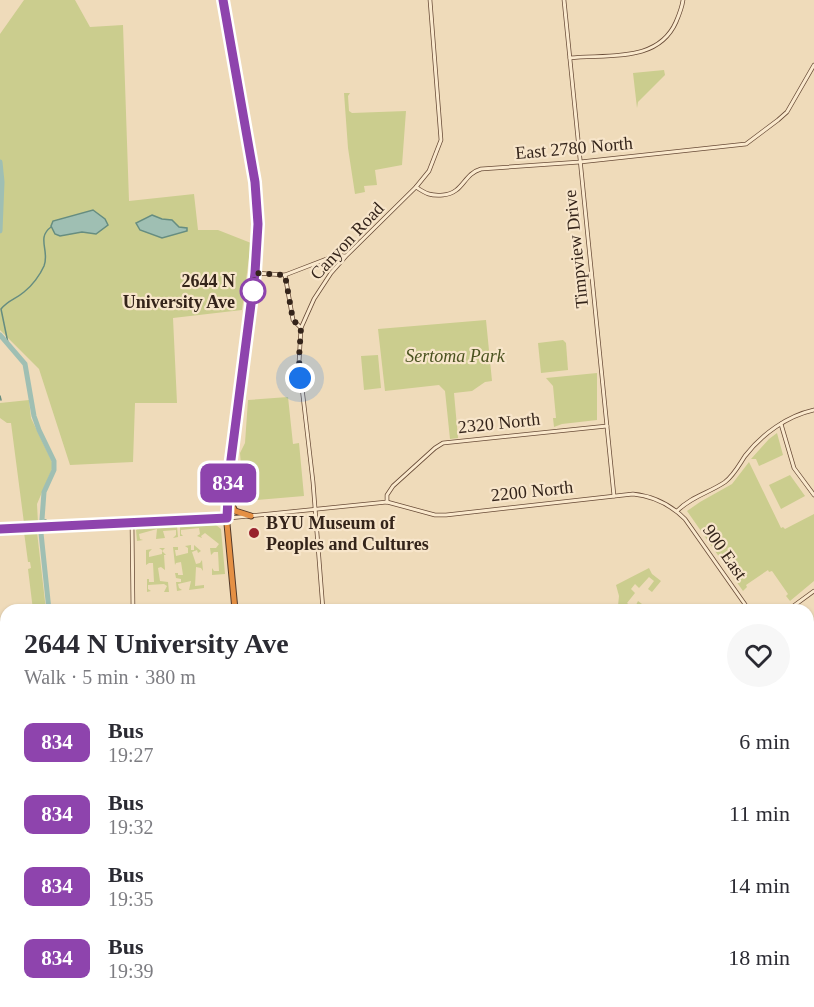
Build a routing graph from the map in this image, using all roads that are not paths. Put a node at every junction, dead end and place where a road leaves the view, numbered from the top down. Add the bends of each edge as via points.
1 (223, 0) edge
2 (430, 0) edge
3 (564, 0) edge
4 (683, 0) edge
5 (570, 58) junction
6 (814, 65) edge
7 (580, 162) junction
8 (416, 187) junction
9 (346, 256) junction
10 (255, 273) junction
11 (285, 275) junction
12 (301, 328) junction
13 (814, 410) edge
14 (781, 424) junction
15 (607, 426) junction
16 (228, 488) junction
17 (814, 495) edge
18 (614, 496) junction
19 (387, 502) junction
20 (315, 510) junction
21 (677, 511) junction
22 (251, 516) junction
23 (227, 518) junction
24 (132, 524) junction
25 (0, 529) edge
26 (814, 591) edge
27 (133, 604) edge
28 (234, 604) edge
29 (323, 604) edge
30 (746, 604) edge
31 (796, 604) edge

1 - 10 highway via 256,189
2 - 8 street, Canyon Road via 441,140 429,171
3 - 5 street, Timpview Drive
4 - 5 street via 666,40 642,52
5 - 7 street, Timpview Drive
6 - 7 street, East 2780 North via 787,112 746,144
7 - 8 street, East 2780 North via 478,170 450,195 428,195
7 - 15 street, Timpview Drive
8 - 9 street, Canyon Road
9 - 11 street via 337,255
9 - 12 street, Canyon Road via 323,283
10 - 11 street
10 - 16 highway
11 - 12 street via 293,320
12 - 20 street, Canyon Road via 300,372
13 - 14 street
14 - 17 street via 794,468
14 - 21 street via 759,440 726,481
15 - 18 street, Timpview Drive
15 - 19 street, 2320 North via 443,443 393,486
16 - 22 highway via 232,508
16 - 23 highway
18 - 19 street, 2200 North via 446,515
18 - 21 street, 2200 North via 646,496
19 - 20 street
20 - 22 street
20 - 29 street, Canyon Road
21 - 30 street, 900 East
22 - 23 street
23 - 24 street
23 - 28 highway
24 - 25 street
24 - 27 street
26 - 31 street

